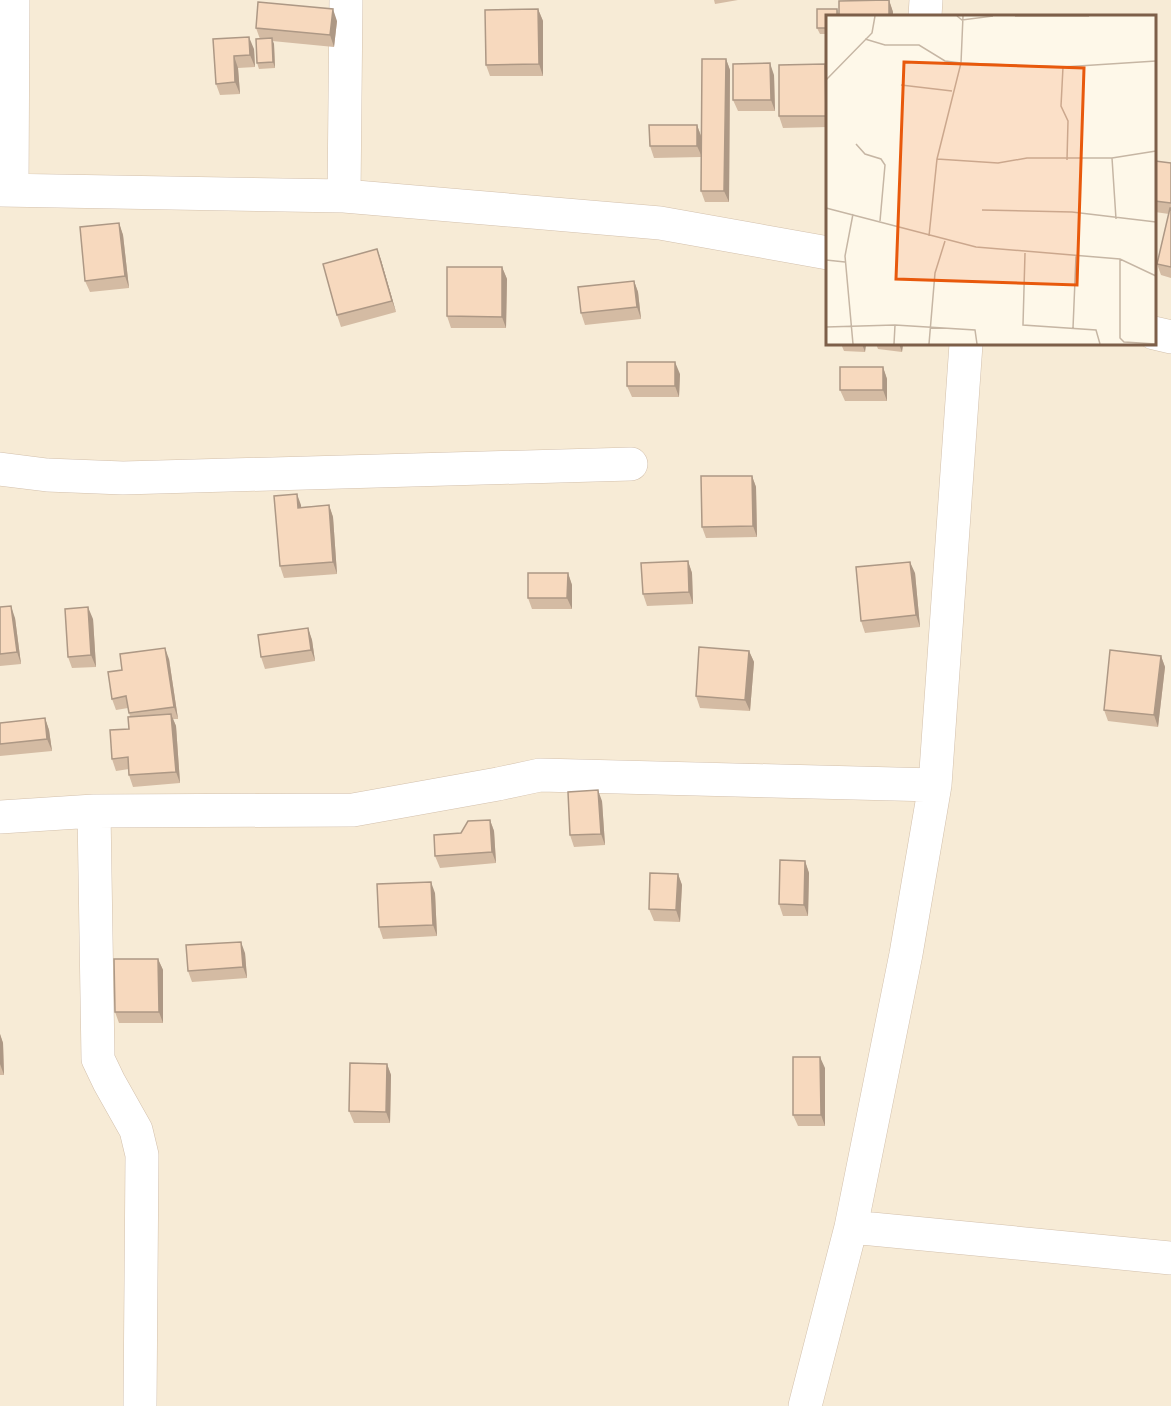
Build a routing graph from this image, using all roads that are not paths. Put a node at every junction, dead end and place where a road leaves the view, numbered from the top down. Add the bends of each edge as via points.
1 (14, 0) edge
2 (346, 0) edge
3 (926, 0) edge
4 (925, 15) edge
5 (6, 190) edge
6 (344, 196) junction
7 (826, 252) edge
8 (1156, 333) edge
9 (1171, 337) edge
10 (966, 345) edge
11 (631, 464) dead end
12 (0, 469) edge
13 (935, 784) junction
14 (94, 811) junction
15 (0, 818) edge
16 (851, 1227) junction
17 (1171, 1258) edge
18 (140, 1406) edge
19 (805, 1406) edge

1 - 5 street
2 - 6 street
3 - 4 street
5 - 6 street
6 - 7 street via 660,223
8 - 9 street
10 - 13 street
11 - 12 street via 123,478 47,476
13 - 14 street via 540,775 353,810
13 - 16 street via 906,954
14 - 15 street
14 - 18 street via 98,1059 136,1130 142,1155
16 - 17 street
16 - 19 street

